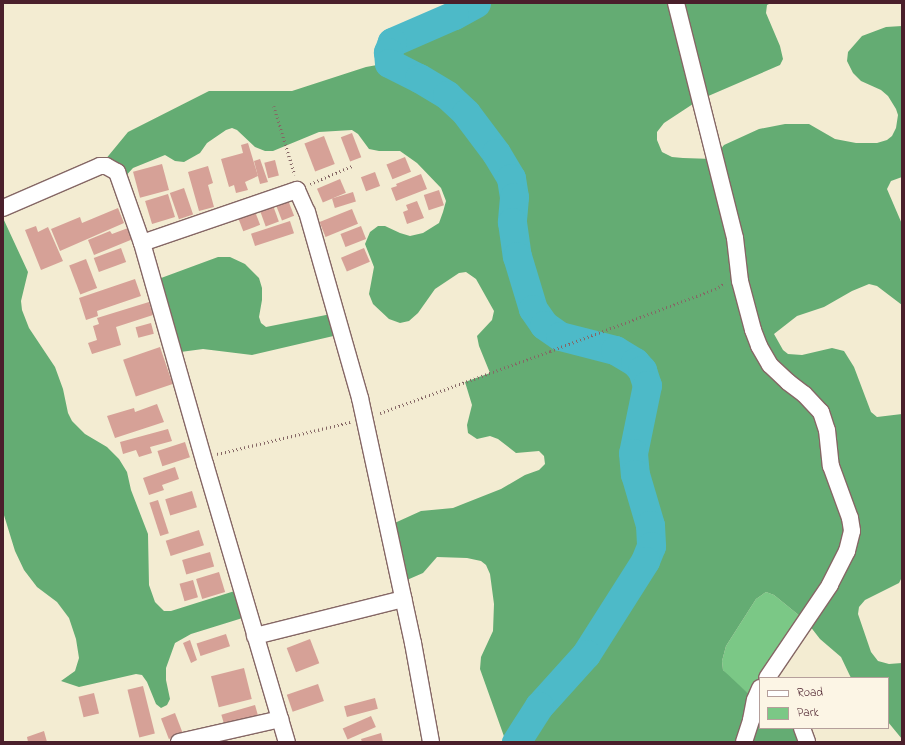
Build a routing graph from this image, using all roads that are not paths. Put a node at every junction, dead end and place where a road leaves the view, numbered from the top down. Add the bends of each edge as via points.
1 (676, 3) edge
2 (3, 208) edge
3 (142, 243) junction
4 (404, 599) junction
5 (255, 636) junction
6 (774, 674) edge
7 (759, 690) edge
8 (280, 719) junction
9 (802, 729) edge
10 (179, 742) edge
11 (287, 742) edge
12 (431, 742) edge
13 (744, 742) edge
14 (806, 742) edge

1 - 6 street via 735,238 740,281 758,346 770,365 821,412 827,430 831,466 850,518 852,531 847,551 830,585
2 - 3 street via 100,166 106,166 117,172
3 - 4 street via 298,190 307,212 364,418
3 - 5 street
4 - 5 street
4 - 12 street
5 - 8 street
7 - 13 street
8 - 10 street
8 - 11 street
9 - 14 street

